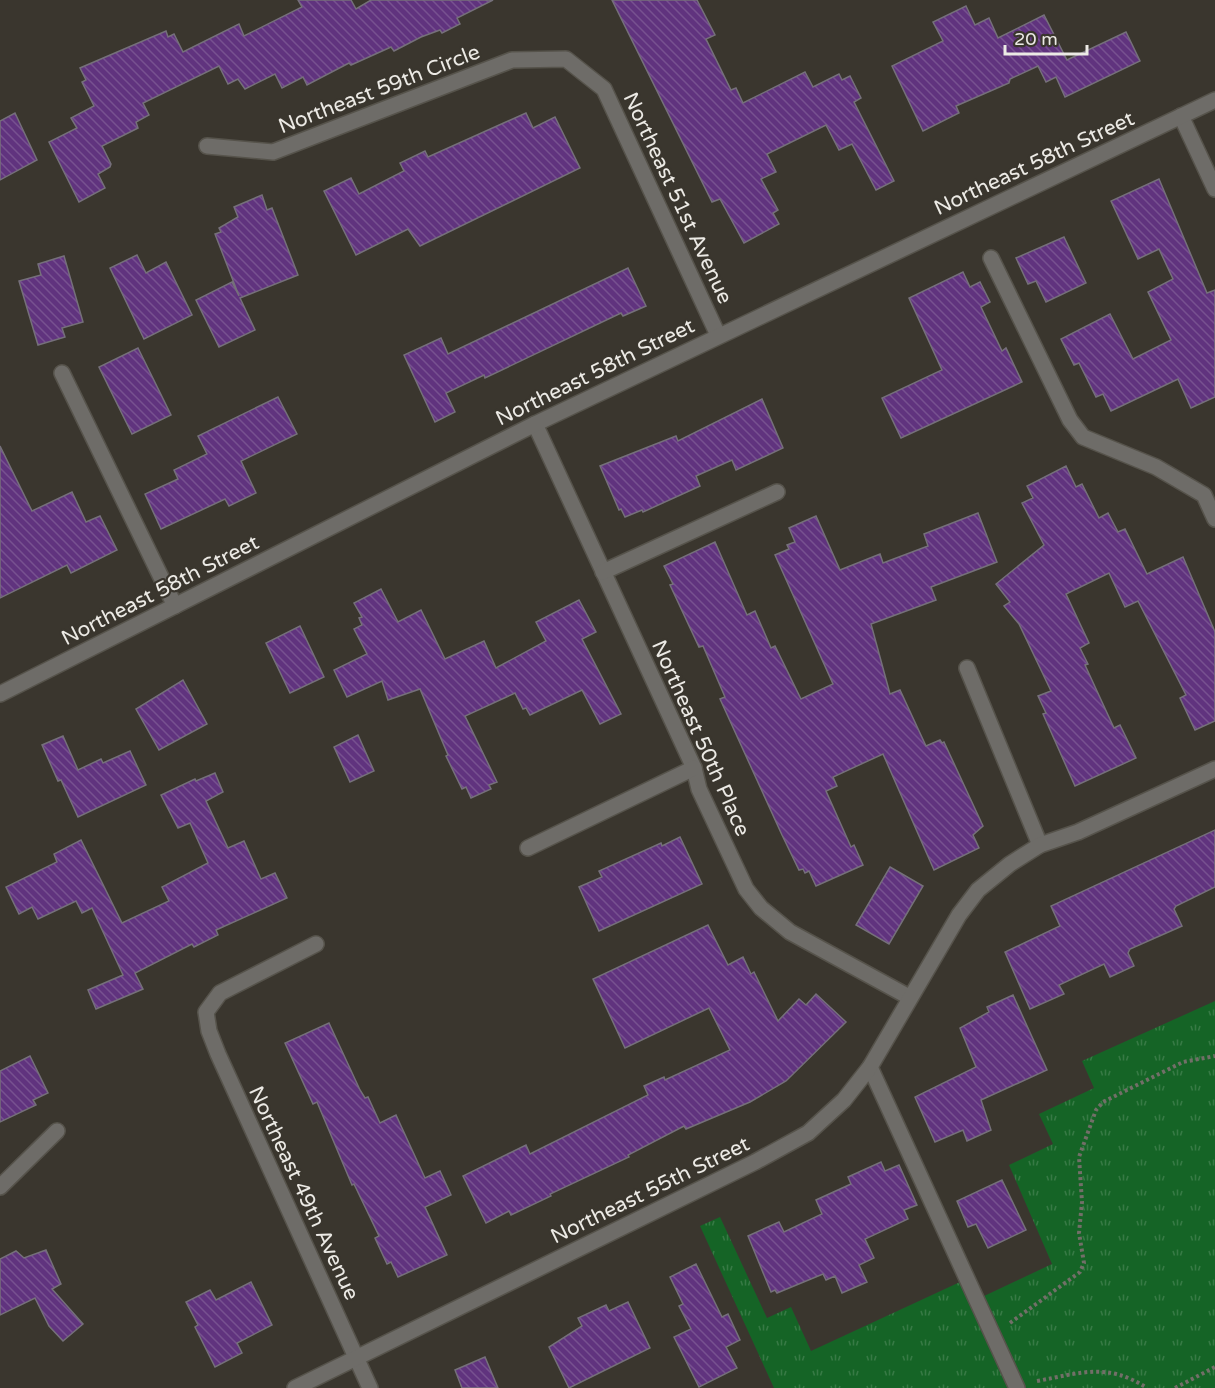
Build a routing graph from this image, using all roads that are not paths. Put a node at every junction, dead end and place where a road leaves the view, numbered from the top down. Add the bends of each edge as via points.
1 (566, 59) joint
2 (1215, 100) edge
3 (1181, 116) junction
4 (207, 146) dead end
5 (1215, 189) edge
6 (990, 258) dead end
7 (718, 335) junction
8 (62, 373) dead end
9 (535, 424) junction
10 (777, 492) dead end
11 (1214, 513) edge
12 (603, 572) junction
13 (175, 606) junction
14 (967, 668) dead end
15 (0, 694) edge
16 (694, 768) junction
17 (1215, 769) edge
18 (1040, 845) junction
19 (528, 848) dead end
20 (316, 944) dead end
21 (909, 997) junction
22 (870, 1067) junction
23 (57, 1131) dead end
24 (0, 1187) edge
25 (356, 1358) junction
26 (1016, 1387) edge
27 (295, 1388) edge
28 (370, 1388) edge

1 - 4 street, Northeast 59th Circle via 512,60 273,152
1 - 7 street, Northeast 51st Avenue via 604,89
2 - 3 street, Northeast 58th Street
3 - 5 street
3 - 7 street, Northeast 58th Street
6 - 11 street via 1070,420 1083,437 1156,467 1204,495
7 - 9 street, Northeast 58th Street
8 - 13 street
9 - 12 street, Northeast 50th Place
9 - 13 street, Northeast 58th Street
10 - 12 street
12 - 16 street, Northeast 50th Place
13 - 15 street, Northeast 58th Street
14 - 18 street
16 - 19 street
16 - 21 street, Northeast 50th Place via 699,789 746,889 761,908 790,932
17 - 18 street, Northeast 55th Street via 1078,832
18 - 21 street, Northeast 55th Street via 978,890
20 - 25 street, Northeast 49th Avenue via 220,993 206,1012 208,1031
21 - 22 street, Northeast 55th Street
22 - 25 street, Northeast 55th Street via 844,1100 808,1133
22 - 26 street
23 - 24 street
25 - 27 street, Northeast 55th Street
25 - 28 street, Northeast 49th Avenue

